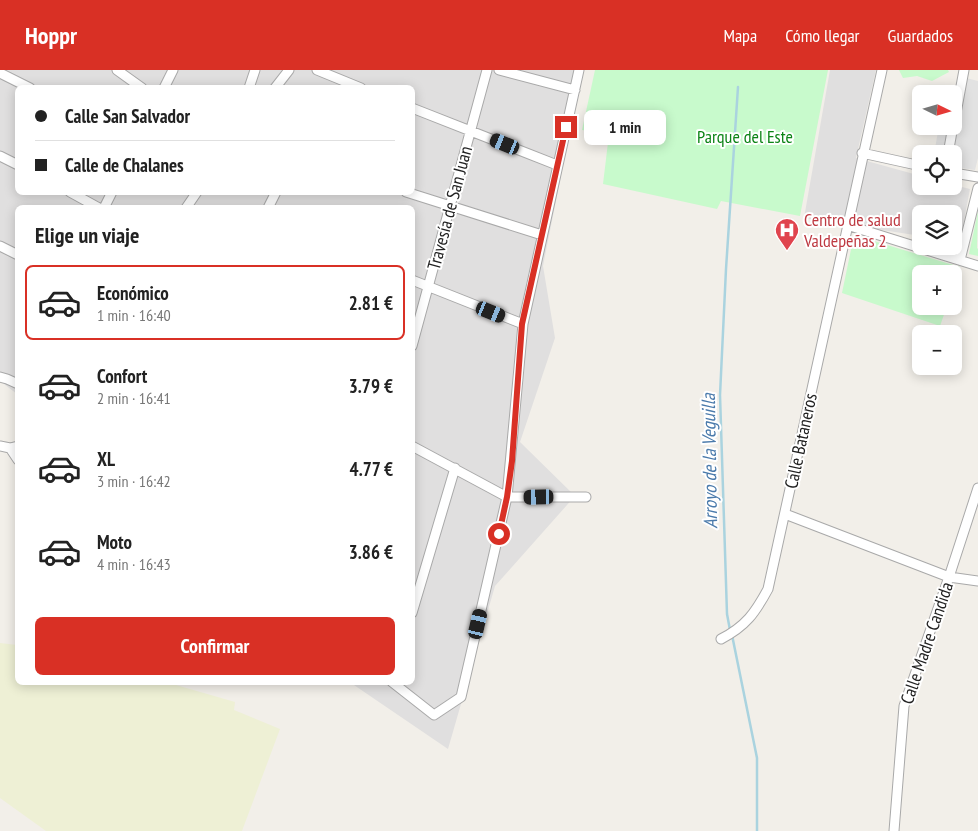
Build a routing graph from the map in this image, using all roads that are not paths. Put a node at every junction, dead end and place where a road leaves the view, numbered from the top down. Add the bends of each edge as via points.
1 (117, 70) edge
2 (173, 70) edge
3 (255, 70) edge
4 (289, 70) edge
5 (317, 70) edge
6 (487, 70) edge
7 (499, 70) edge
8 (579, 70) edge
9 (882, 70) edge
10 (964, 70) edge
11 (0, 73) edge
12 (24, 85) edge
13 (138, 85) edge
14 (166, 85) edge
15 (250, 85) edge
16 (276, 85) edge
17 (354, 85) edge
18 (961, 85) edge
19 (575, 90) junction
20 (415, 109) edge
21 (471, 130) junction
22 (862, 153) junction
23 (0, 156) edge
24 (15, 164) edge
25 (912, 164) edge
26 (557, 165) junction
27 (962, 174) edge
28 (978, 177) edge
29 (978, 188) edge
30 (75, 195) edge
31 (415, 195) edge
32 (94, 205) edge
33 (451, 206) junction
34 (847, 225) junction
35 (542, 235) junction
36 (0, 246) edge
37 (15, 254) edge
38 (960, 260) junction
39 (978, 266) edge
40 (415, 281) edge
41 (429, 287) junction
42 (522, 324) junction
43 (415, 336) edge
44 (0, 377) edge
45 (15, 383) edge
46 (0, 446) edge
47 (14, 447) edge
48 (415, 448) edge
49 (455, 468) junction
50 (978, 488) edge
51 (586, 496) dead end
52 (507, 497) junction
53 (785, 514) junction
54 (949, 577) junction
55 (978, 581) edge
56 (415, 603) edge
57 (724, 638) dead end
58 (396, 685) edge
59 (894, 831) edge

1 - 13 street
2 - 14 street
3 - 15 street
4 - 16 street
5 - 17 street
6 - 21 street, Travesía de San Juan
7 - 19 street
8 - 19 street
9 - 22 street, Calle Bataneros
10 - 18 street
11 - 12 street
19 - 26 street
20 - 21 street
21 - 26 street
21 - 33 street, Travesía de San Juan
22 - 25 street
22 - 34 street, Calle Bataneros
23 - 24 street
26 - 35 street
27 - 28 street
29 - 38 street
30 - 32 street
31 - 33 street
33 - 35 street
33 - 41 street, Travesía de San Juan
34 - 38 street
34 - 53 street, Calle Bataneros
35 - 42 street
36 - 37 street
38 - 39 street
40 - 41 street
41 - 42 street
41 - 43 street, Travesía de San Juan
42 - 52 street
44 - 45 street
46 - 47 street
48 - 49 street
49 - 52 street
49 - 56 street
50 - 54 street, Calle Madre Candida
51 - 52 street
52 - 58 street via 460,697 434,715
53 - 54 street
53 - 57 street, Calle Bataneros via 768,589 757,609 736,631
54 - 55 street
54 - 59 street, Calle Madre Candida via 904,706

